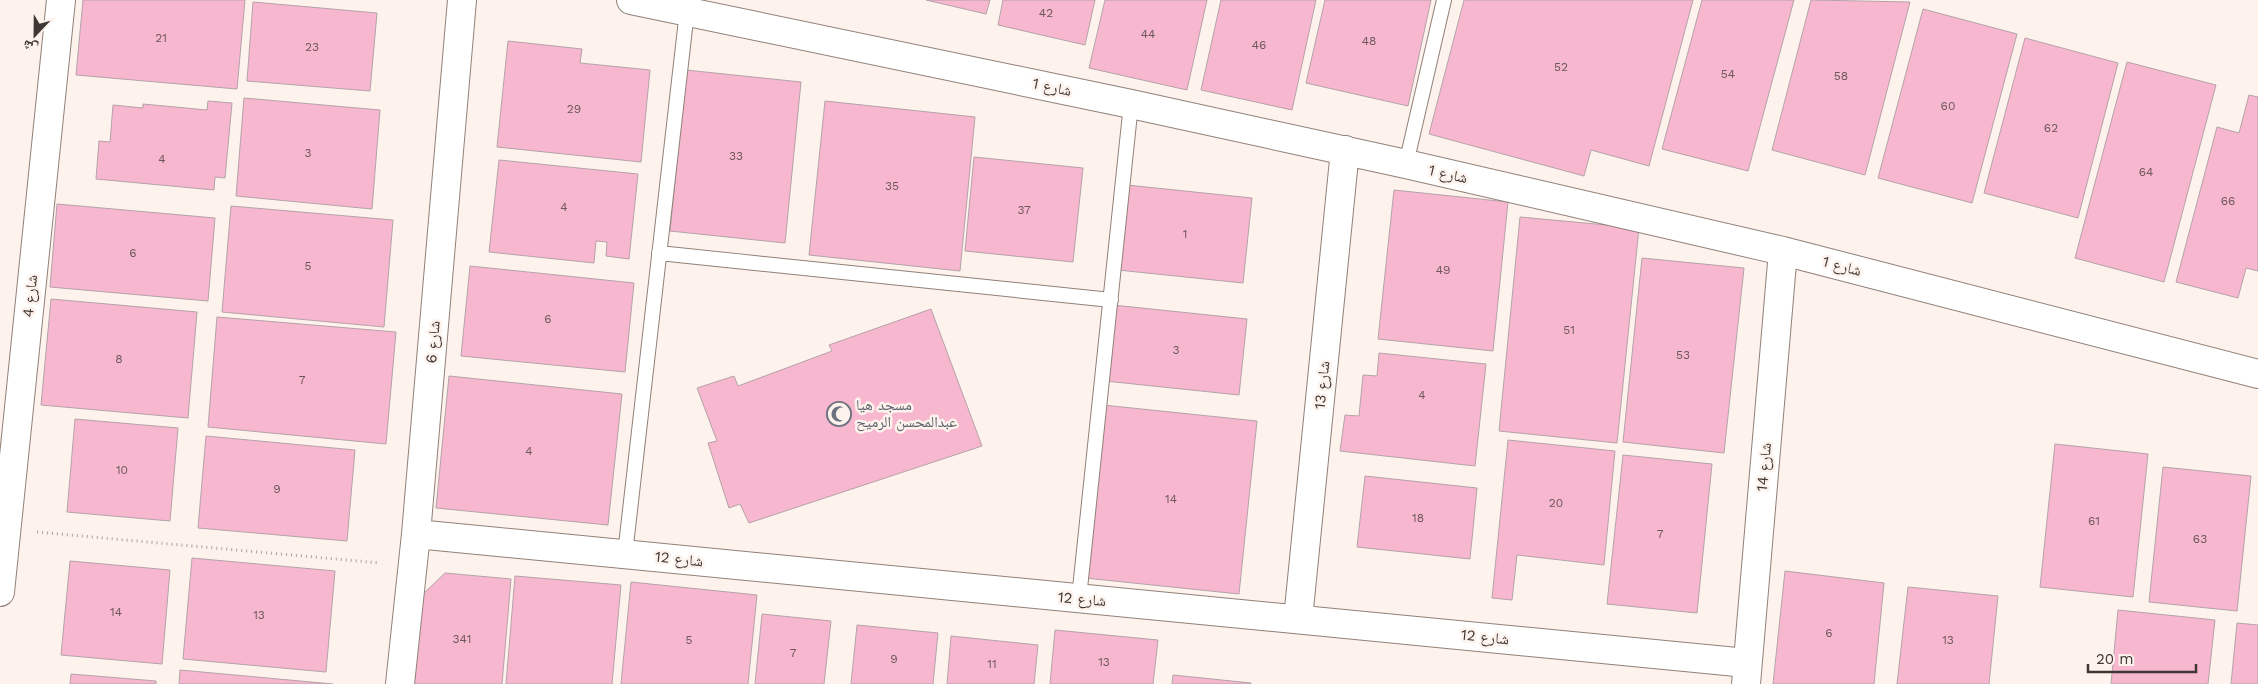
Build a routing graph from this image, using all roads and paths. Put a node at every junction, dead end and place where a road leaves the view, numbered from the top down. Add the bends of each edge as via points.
1 (61, 0) edge
2 (462, 0) edge
3 (1444, 0) edge
4 (644, 1) edge
5 (687, 11) junction
6 (1131, 104) junction
7 (1346, 150) junction
8 (1406, 164) junction
9 (1783, 251) junction
10 (659, 253) junction
11 (1111, 300) junction
12 (2258, 374) edge
13 (5, 500) edge
14 (6, 530) junction
15 (416, 534) junction
16 (625, 554) junction
17 (413, 566) junction
18 (0, 592) edge
19 (1080, 598) junction
20 (1298, 619) junction
21 (1747, 673) edge
22 (400, 684) edge

1 - 13 street, شارع 4
2 - 15 street, شارع 6
3 - 8 lane
4 - 5 street, شارع 1
5 - 6 street, شارع 1
5 - 10 lane
6 - 7 street, شارع 1
6 - 11 lane
7 - 8 street, شارع 1
7 - 20 street, شارع 13
8 - 9 street, شارع 1
9 - 12 street, شارع 1
9 - 21 street, شارع 14
10 - 11 lane
10 - 16 lane
11 - 19 lane
13 - 14 street, شارع 4
14 - 17 path
14 - 18 street, شارع 4
15 - 16 street, شارع 12
15 - 17 street, شارع 6
16 - 19 street, شارع 12
17 - 22 street, شارع 6
19 - 20 street, شارع 12
20 - 21 street, شارع 12

